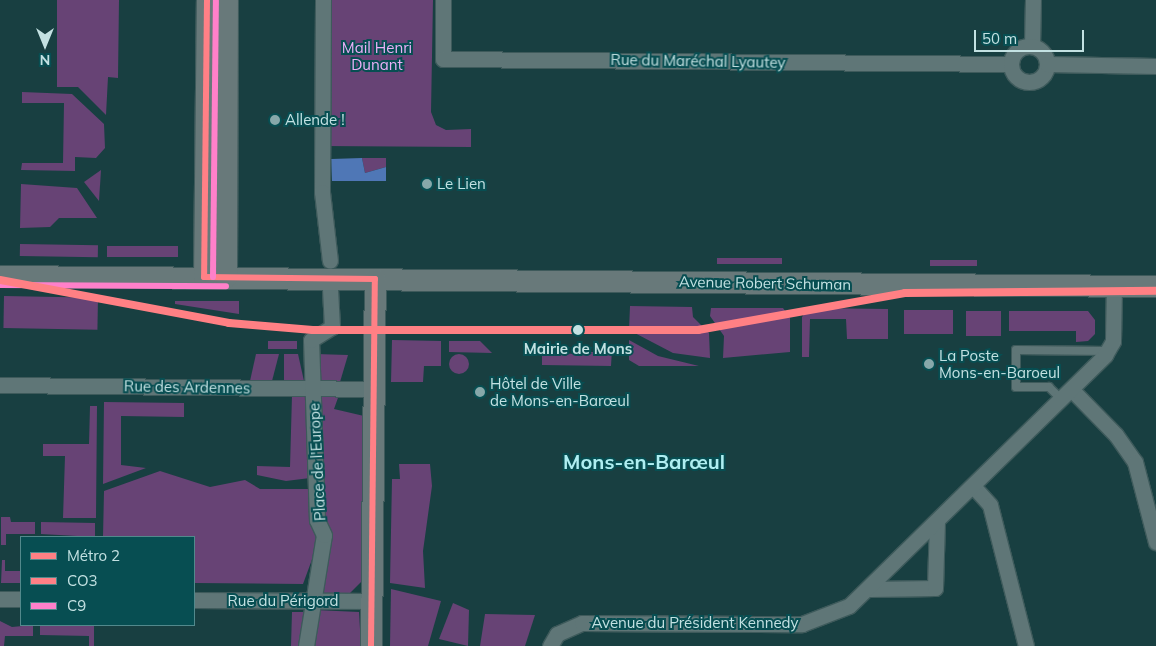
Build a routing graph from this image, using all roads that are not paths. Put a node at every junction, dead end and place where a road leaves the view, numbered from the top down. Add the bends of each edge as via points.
1 (207, 0) edge
2 (227, 0) edge
3 (323, 0) edge
4 (443, 0) edge
5 (1032, 0) edge
6 (1032, 46) junction
7 (1012, 64) junction
8 (1047, 64) junction
9 (1156, 66) edge
10 (330, 261) dead end
11 (0, 276) edge
12 (204, 277) junction
13 (226, 277) junction
14 (375, 278) junction
15 (1114, 286) junction
16 (1156, 286) edge
17 (330, 288) dead end
18 (1108, 351) junction
19 (0, 385) edge
20 (313, 388) junction
21 (374, 389) junction
22 (1066, 394) junction
23 (973, 486) junction
24 (937, 522) junction
25 (1156, 542) edge
26 (870, 589) junction
27 (0, 599) edge
28 (20, 599) edge
29 (195, 600) edge
30 (311, 601) junction
31 (372, 601) junction
32 (306, 646) edge
33 (371, 646) edge
34 (550, 646) edge
35 (1026, 646) edge

1 - 12 main road
2 - 13 main road
3 - 10 street via 322,192
4 - 7 street, Rue du Maréchal Lyautey via 443,59
5 - 6 street
6 - 7 street via 1018,50
6 - 8 street via 1043,52
7 - 8 street via 1016,75 1029,82 1040,78
8 - 9 street
11 - 12 main road, Avenue Robert Schuman
12 - 13 main road, Avenue Robert Schuman
13 - 14 main road, Avenue Robert Schuman
14 - 15 main road, Avenue Robert Schuman
14 - 21 main road
15 - 16 main road, Avenue Robert Schuman
15 - 18 street via 1114,336
17 - 20 street, Place de l'Europe via 332,327 311,340
18 - 22 street, Avenue du Président Kennedy
18 - 22 lane via 1016,350 1016,386 1049,387
19 - 20 street, Rue des Ardennes
20 - 21 street, Rue des Ardennes
20 - 30 street, Place de l'Europe via 317,520 324,535
21 - 31 main road
22 - 23 street, Avenue du Président Kennedy
22 - 25 street via 1116,435 1135,462
23 - 24 street, Avenue du Président Kennedy
23 - 35 street via 990,505
24 - 26 street, Avenue du Président Kennedy
24 - 26 street via 935,588
26 - 34 street, Avenue du Président Kennedy via 842,611 812,622 592,622 565,628
27 - 28 street
29 - 30 street, Rue du Périgord
30 - 31 street, Rue du Périgord
30 - 32 street, Place de l'Europe
31 - 33 main road

